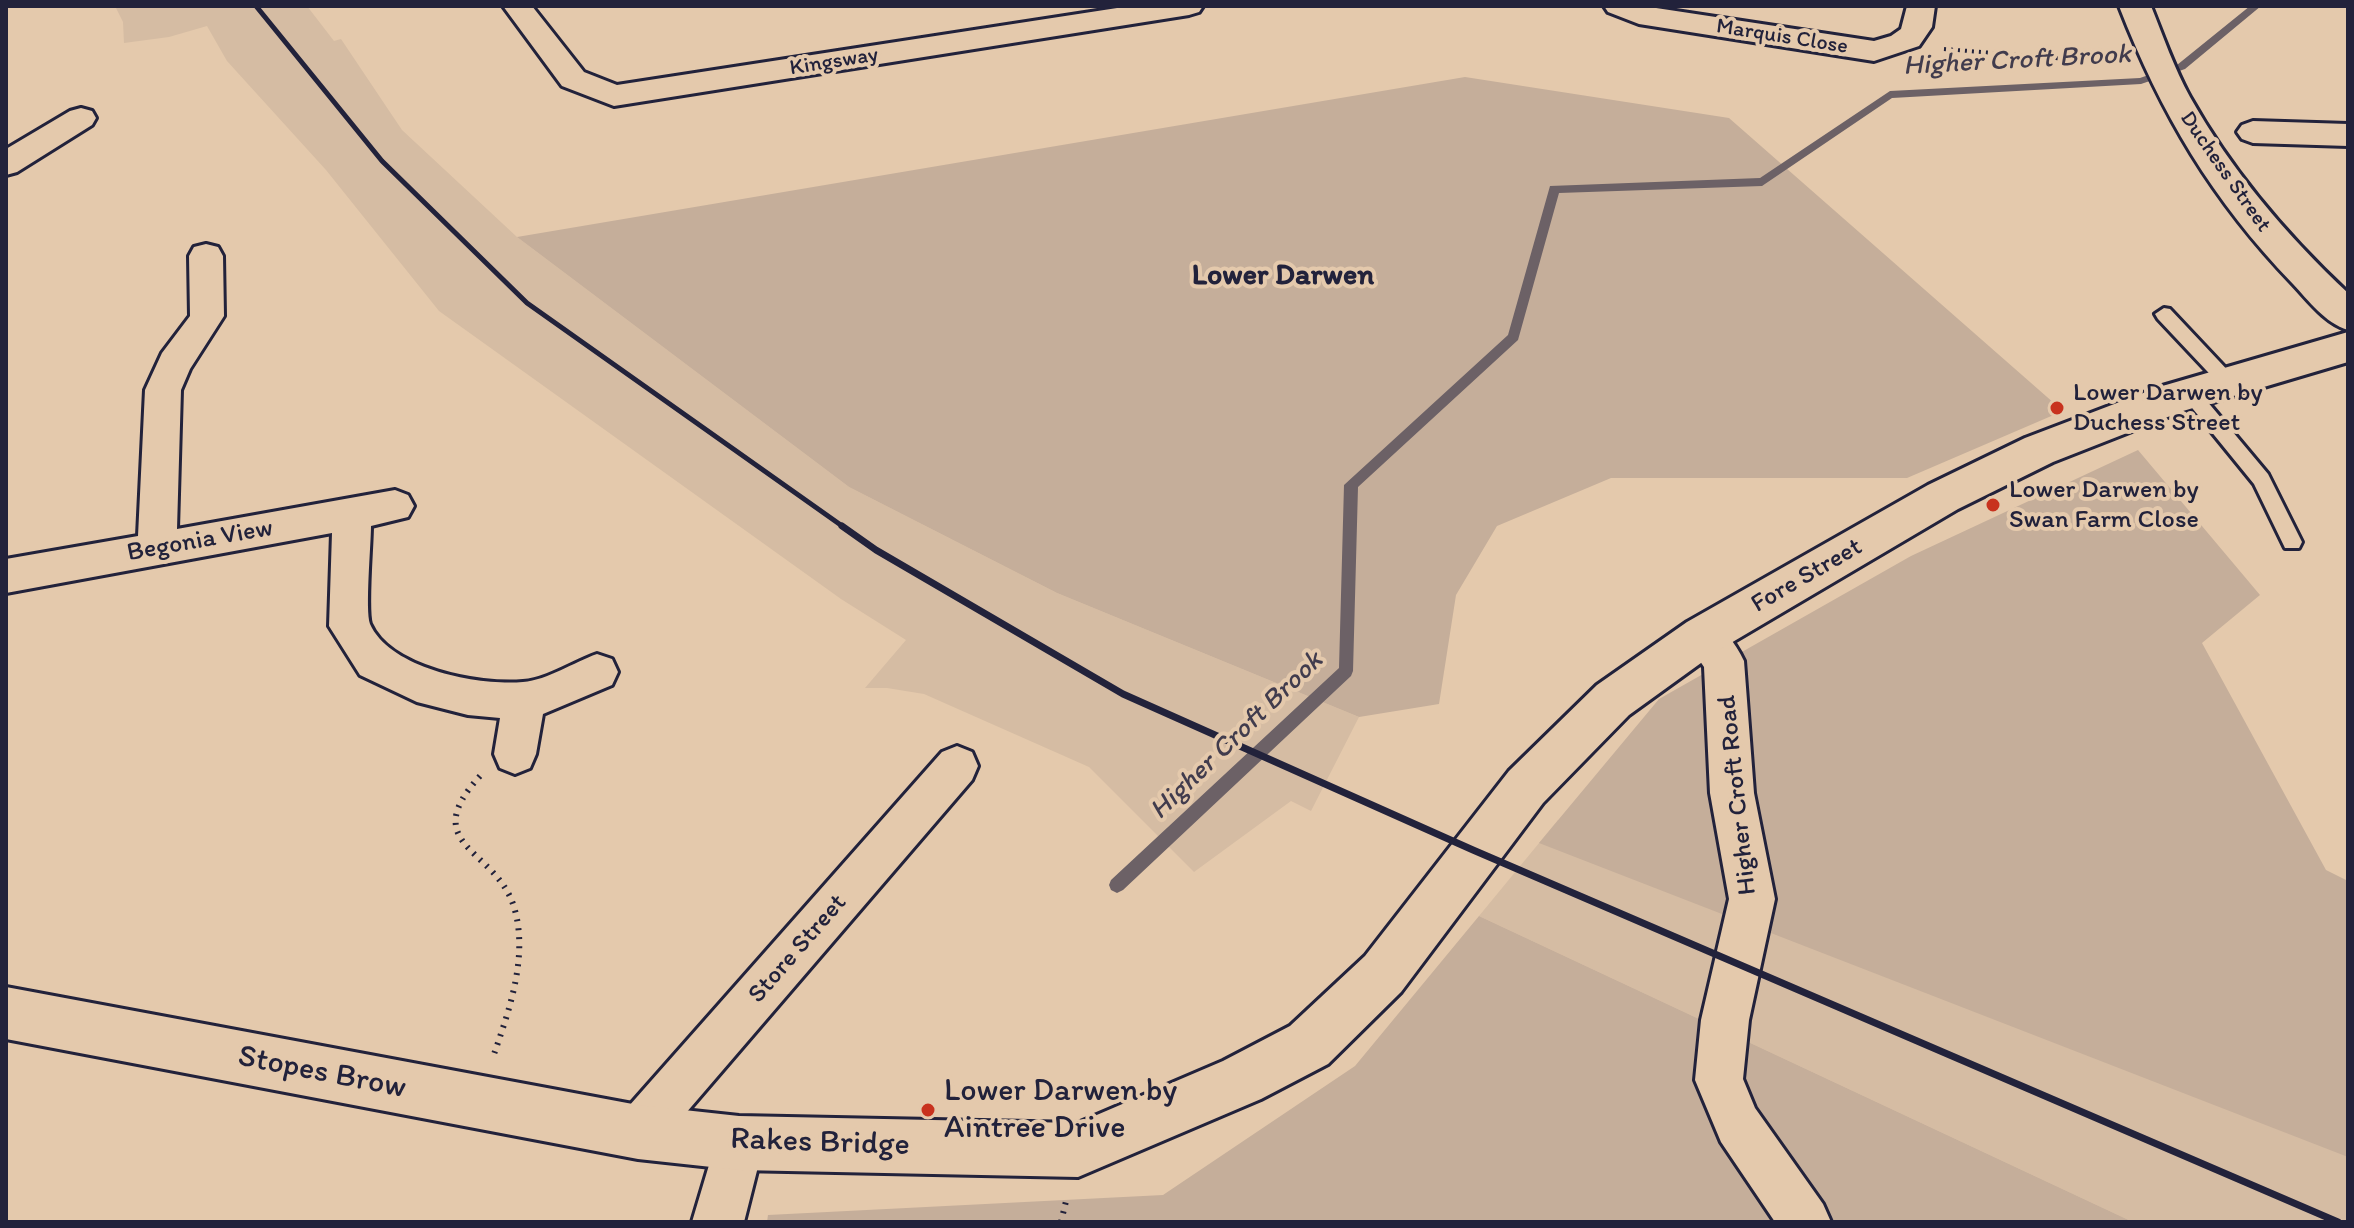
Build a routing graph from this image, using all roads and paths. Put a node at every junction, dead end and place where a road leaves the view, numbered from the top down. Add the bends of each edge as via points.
1 (517, 6) edge
2 (1189, 6) edge
3 (1618, 6) edge
4 (1921, 6) edge
5 (2135, 6) edge
6 (1908, 40) junction
7 (2141, 59) junction
8 (81, 118) dead end
9 (2253, 132) dead end
10 (2348, 135) edge
11 (6, 164) edge
12 (206, 256) dead end
13 (2164, 314) dead end
14 (2348, 316) edge
15 (2348, 347) edge
16 (2209, 387) junction
17 (395, 506) dead end
18 (352, 514) junction
19 (2292, 542) dead end
20 (157, 547) junction
21 (6, 576) edge
22 (1703, 636) junction
23 (597, 672) dead end
24 (524, 701) junction
25 (515, 754) joint
26 (957, 766) dead end
27 (1383, 974) joint
28 (6, 1013) edge
29 (476, 1103) junction
30 (638, 1132) junction
31 (739, 1143) junction
32 (718, 1222) edge
33 (1805, 1222) edge

1 - 2 street, Kingsway via 573,79 614,96
3 - 6 street, Marquis Close via 1639,15 1874,51
4 - 6 street via 1920,23
5 - 7 main road, Duchess Street
6 - 7 path via 1934,48
7 - 14 main road, Duchess Street via 2172,94 2271,239
8 - 11 street
9 - 10 street
12 - 20 street via 207,316 163,390
13 - 16 lane
15 - 16 main road, Fore Street
16 - 19 lane
16 - 22 main road, Fore Street via 2039,450 1943,497
17 - 18 street, Begonia View
18 - 20 street, Begonia View
18 - 24 street via 349,626 374,662 417,684
20 - 21 street, Begonia View
22 - 27 main road, Fore Street via 1613,700 1526,787
22 - 33 street, Higher Croft Road via 1724,661 1732,793 1752,899 1725,1020 1719,1080 1738,1125
23 - 24 street
24 - 25 street
25 - 29 path via 471,785 454,819 457,834 509,891 517,928 510,1009
26 - 30 street, Store Street
27 - 31 main road, Rakes Bridge via 1309,1045 1242,1080 1078,1150
28 - 29 main road, Stopes Brow
29 - 30 main road, Stopes Brow
30 - 31 main road, Rakes Bridge
31 - 32 street

